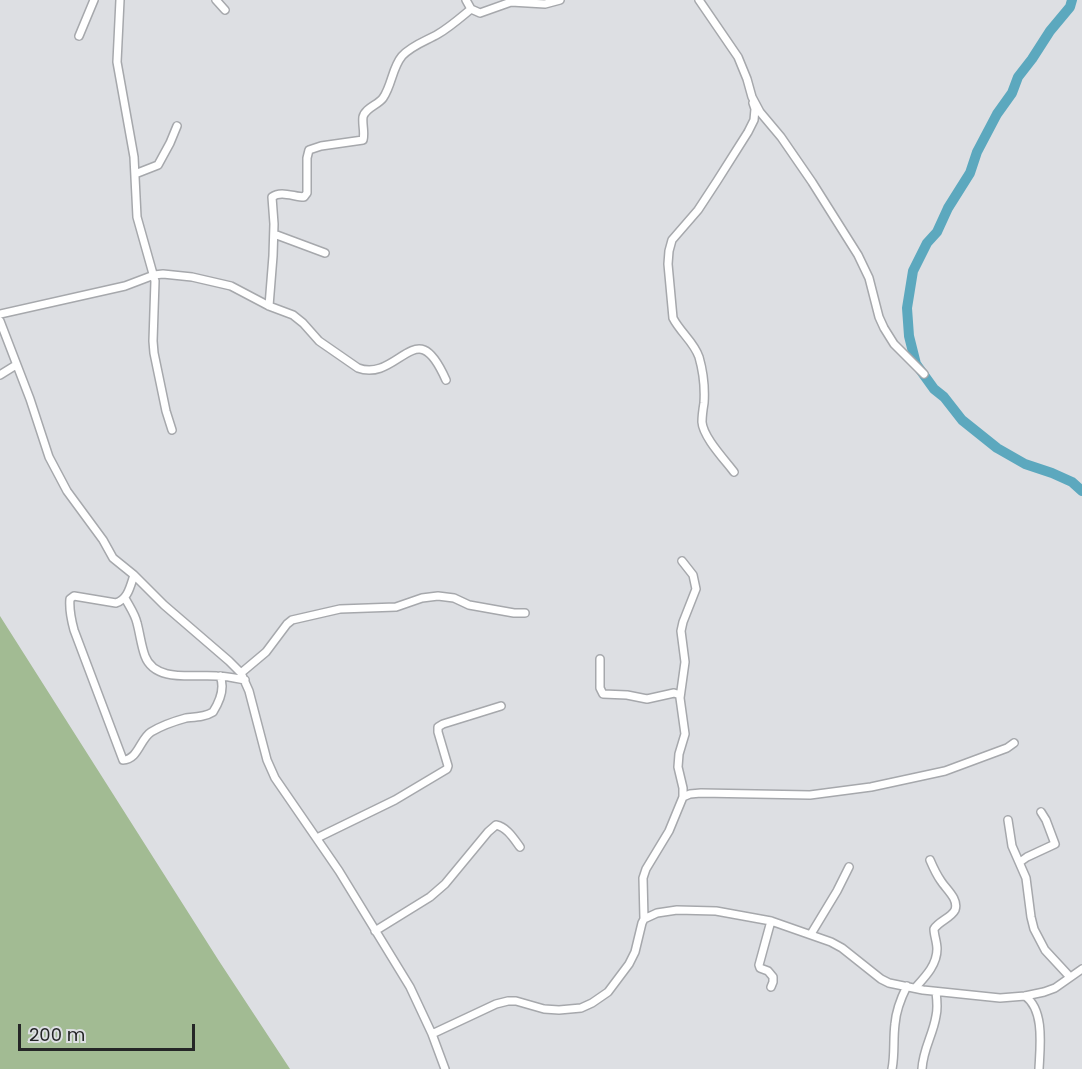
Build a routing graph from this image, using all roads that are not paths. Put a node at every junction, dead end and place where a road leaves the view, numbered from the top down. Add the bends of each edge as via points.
1 (94, 0) edge
2 (120, 0) edge
3 (216, 0) edge
4 (466, 0) edge
5 (560, 0) edge
6 (699, 0) edge
7 (471, 9) junction
8 (225, 10) dead end
9 (79, 36) dead end
10 (752, 97) junction
11 (177, 126) dead end
12 (135, 174) junction
13 (274, 234) junction
14 (325, 253) dead end
15 (154, 275) junction
16 (269, 306) junction
17 (0, 314) edge
18 (0, 321) edge
19 (16, 365) junction
20 (924, 374) dead end
21 (0, 375) edge
22 (446, 380) dead end
23 (172, 430) dead end
24 (734, 472) dead end
25 (682, 561) dead end
26 (134, 576) junction
27 (125, 598) junction
28 (525, 613) dead end
29 (600, 659) dead end
30 (220, 676) junction
31 (243, 676) junction
32 (680, 695) junction
33 (501, 706) dead end
34 (1014, 743) dead end
35 (683, 797) junction
36 (1041, 812) dead end
37 (1008, 820) dead end
38 (317, 838) junction
39 (520, 847) dead end
40 (930, 860) dead end
41 (1020, 862) junction
42 (849, 867) dead end
43 (644, 919) junction
44 (771, 921) junction
45 (375, 931) junction
46 (811, 934) junction
47 (1082, 969) edge
48 (1070, 977) junction
49 (907, 986) junction
50 (771, 987) dead end
51 (915, 988) junction
52 (936, 992) junction
53 (1025, 996) junction
54 (432, 1034) junction
55 (445, 1069) edge
56 (892, 1069) edge
57 (922, 1069) edge
58 (1039, 1069) edge

1 - 9 street
2 - 12 street via 117,62
3 - 8 street
4 - 7 street
5 - 7 street via 545,4 512,2 480,13
6 - 10 street via 738,57
7 - 13 street via 400,58 383,98 363,117 363,140 309,150 306,196 281,193 272,197
10 - 20 street via 858,255 884,328
10 - 24 street via 754,120 748,132 698,210 672,240 669,251 673,318 695,349 701,366 702,422
11 - 12 street via 158,165
12 - 15 street via 137,217
13 - 14 street
13 - 16 street
15 - 16 street via 216,282
15 - 17 street via 125,286
15 - 23 street via 154,353
16 - 22 street via 299,319 319,341 365,371 424,350 433,357
18 - 19 street
19 - 21 street
19 - 26 street via 60,477 113,558
25 - 32 street via 693,575 696,589 681,631 686,662
26 - 27 street
26 - 31 street
27 - 30 street via 152,668 170,674
27 - 30 street via 116,603 74,596 69,606 74,630 123,760 134,755 143,739 155,730 213,712 222,691
28 - 31 street via 438,596 396,607 328,611 292,620
29 - 32 street via 603,694 647,699
30 - 31 street
31 - 38 street via 275,778
32 - 35 street via 685,734 678,767
33 - 38 street via 438,727 447,770
34 - 35 street via 945,771 871,787 810,795
35 - 43 street via 643,878
36 - 41 street via 1056,844
37 - 41 street via 1012,846
38 - 45 street
39 - 45 street via 505,829 496,825 445,884
40 - 51 street via 952,896 955,909 936,925 934,964
41 - 48 street via 1034,929 1045,950
42 - 46 street
43 - 44 street via 657,913 696,910
43 - 54 street via 629,964 608,992 592,1003 559,1010 508,1001
44 - 46 street
44 - 50 street via 759,965 771,973
45 - 54 street via 410,987
46 - 49 street via 842,948 881,979
47 - 48 street
48 - 53 street via 1055,988
49 - 51 street
49 - 56 street via 895,1023
51 - 52 street
52 - 53 street via 1000,998
52 - 57 street via 936,1017
53 - 58 street via 1034,1005 1041,1037
54 - 55 street

